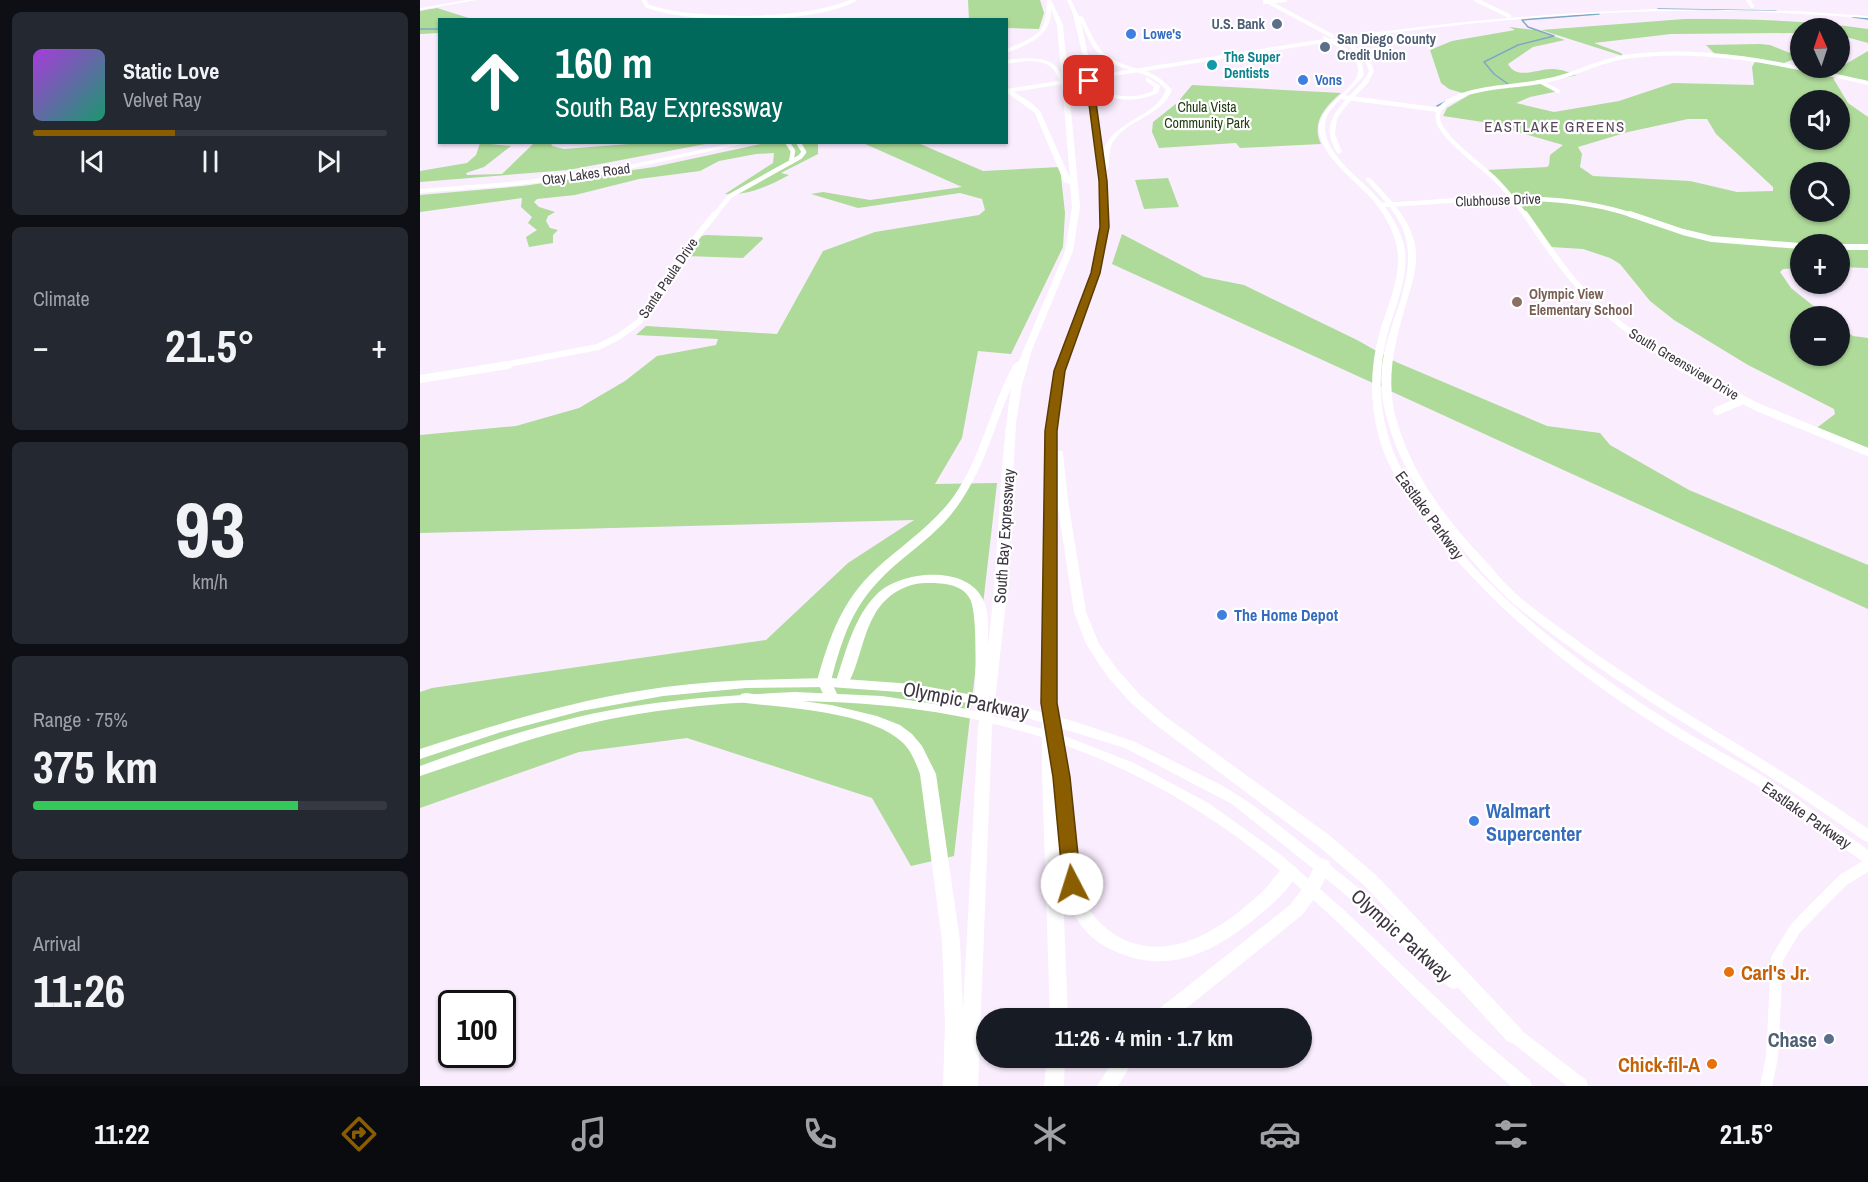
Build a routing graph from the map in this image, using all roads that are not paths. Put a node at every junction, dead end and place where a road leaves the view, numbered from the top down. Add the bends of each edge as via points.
1 (463, 0) edge
2 (476, 0) edge
3 (644, 0) edge
4 (854, 0) edge
5 (1285, 0) edge
6 (1476, 0) edge
7 (1049, 1) edge
8 (1265, 1) edge
9 (1070, 2) edge
10 (1734, 3) dead end
11 (1750, 3) edge
12 (1631, 4) dead end
13 (420, 8) edge
14 (718, 15) junction
15 (1507, 15) junction
16 (1868, 16) edge
17 (716, 18) edge
18 (1331, 38) junction
19 (1008, 50) edge
20 (1356, 58) junction
21 (1008, 62) edge
22 (1135, 69) junction
23 (1060, 73) junction
24 (1371, 74) junction
25 (1093, 82) junction
26 (1541, 82) junction
27 (1868, 83) edge
28 (1008, 88) edge
29 (1558, 91) dead end
30 (1342, 97) junction
31 (1352, 98) junction
32 (1440, 110) junction
33 (719, 144) edge
34 (739, 144) edge
35 (788, 144) edge
36 (799, 144) edge
37 (1326, 145) junction
38 (1338, 152) junction
39 (791, 162) junction
40 (1103, 181) junction
41 (420, 188) edge
42 (1073, 194) junction
43 (1516, 200) junction
44 (1389, 207) junction
45 (1790, 245) edge
46 (1850, 247) edge
47 (1868, 247) edge
48 (1389, 317) junction
49 (1399, 320) junction
50 (1027, 350) junction
51 (420, 379) edge
52 (1055, 392) junction
53 (1743, 400) junction
54 (1717, 411) dead end
55 (1868, 452) edge
56 (985, 677) junction
57 (824, 681) junction
58 (843, 681) junction
59 (831, 696) junction
60 (746, 698) junction
61 (420, 754) edge
62 (420, 771) edge
63 (1055, 776) junction
64 (1868, 836) edge
65 (1868, 858) edge
66 (1868, 865) edge
67 (1323, 866) junction
68 (1290, 872) junction
69 (1311, 890) junction
70 (1059, 1008) edge
71 (1174, 1008) edge
72 (1514, 1035) junction
73 (1055, 1068) edge
74 (1119, 1068) edge
75 (953, 1086) edge
76 (968, 1086) edge
77 (1054, 1086) edge
78 (1107, 1086) edge
79 (1524, 1086) edge
80 (1580, 1086) edge
81 (1766, 1086) edge

1 - 13 main road
2 - 13 main road
3 - 14 street via 650,8 663,12
4 - 14 street via 814,12
5 - 8 street
6 - 15 main road
7 - 19 highway via 1043,31
7 - 23 highway, South Bay Expressway via 1060,25
8 - 18 main road
8 - 18 main road
9 - 22 highway via 1100,53
9 - 25 highway
10 - 11 main road
11 - 15 main road
11 - 16 main road
12 - 15 main road
14 - 17 street
15 - 18 main road via 1430,21
18 - 20 main road
18 - 22 main road
18 - 24 main road via 1363,53
20 - 24 main road via 1363,59
20 - 30 main road via 1362,74
21 - 23 highway via 1044,63
22 - 25 highway via 1158,90 1144,96 1116,97 1101,92
22 - 28 main road
22 - 40 highway via 1164,83 1168,95 1113,137
23 - 42 highway, South Bay Expressway
24 - 31 main road
25 - 40 highway
26 - 27 street via 1568,77 1620,58 1678,53 1760,60
26 - 29 street
26 - 32 street via 1472,92
28 - 42 highway via 1038,112
30 - 31 street
30 - 37 main road via 1321,121
31 - 32 street
31 - 38 main road via 1332,121 1331,137
32 - 43 street, South Greensview Drive via 1438,122 1446,135
33 - 41 main road, Otay Lakes Road via 603,168
34 - 41 main road, Otay Lakes Road via 596,174 509,184
35 - 39 street via 793,151
36 - 39 street via 804,152
37 - 38 main road, Eastlake Parkway
37 - 44 main road, Eastlake Parkway
38 - 44 main road, Eastlake Parkway
39 - 51 street, Santa Paula Drive via 730,196 683,253 639,322 618,337 554,357
40 - 52 highway via 1105,217 1099,261
42 - 50 highway, South Bay Expressway via 1076,215 1070,251
43 - 44 street, Clubhouse Drive
43 - 45 street, Clubhouse Drive via 1612,210 1723,242
43 - 53 street, South Greensview Drive via 1561,265 1594,303 1668,358
44 - 48 main road, Eastlake Parkway via 1402,258 1401,278
44 - 49 main road, Eastlake Parkway via 1404,224 1413,253 1411,281
46 - 47 street
48 - 49 main road
48 - 65 main road, Eastlake Parkway via 1380,348 1375,392 1384,439 1404,484 1488,591 1570,661 1764,783
49 - 64 main road, Eastlake Parkway via 1388,357 1386,385 1395,432 1416,477 1437,509 1501,586 1627,681
50 - 56 highway, South Bay Expressway via 1011,423 1000,601
50 - 57 highway via 1005,387 962,492 942,518 857,598 840,629
52 - 63 highway via 1048,687
52 - 72 highway via 1059,478 1078,604 1087,633 1103,662 1149,712 1323,840 1371,881
53 - 54 street
53 - 55 street, South Greensview Drive
56 - 58 highway via 976,597 960,584 928,579 897,585 873,604
56 - 76 highway, South Bay Expressway via 985,754
57 - 58 main road, Olympic Parkway
57 - 59 highway
57 - 61 main road, Olympic Parkway via 722,685 620,699 536,718
58 - 67 main road, Olympic Parkway via 925,689 1004,704 1129,745 1232,797
59 - 60 main road, Olympic Parkway
59 - 68 main road, Olympic Parkway via 959,710 1075,744 1165,785 1215,814
60 - 62 main road, Olympic Parkway via 621,712 484,748
60 - 75 highway via 840,712 891,726 906,737 921,758 928,774 949,916
63 - 68 highway via 1076,901 1096,931 1121,946 1162,954 1203,945 1270,897
63 - 70 highway
66 - 81 street via 1843,880 1795,929 1776,959 1772,1057
67 - 69 highway
67 - 72 main road, Olympic Parkway
68 - 69 main road, Olympic Parkway
69 - 71 highway via 1279,924
69 - 79 main road, Olympic Parkway
72 - 80 main road, Olympic Parkway
73 - 77 highway
74 - 78 highway

